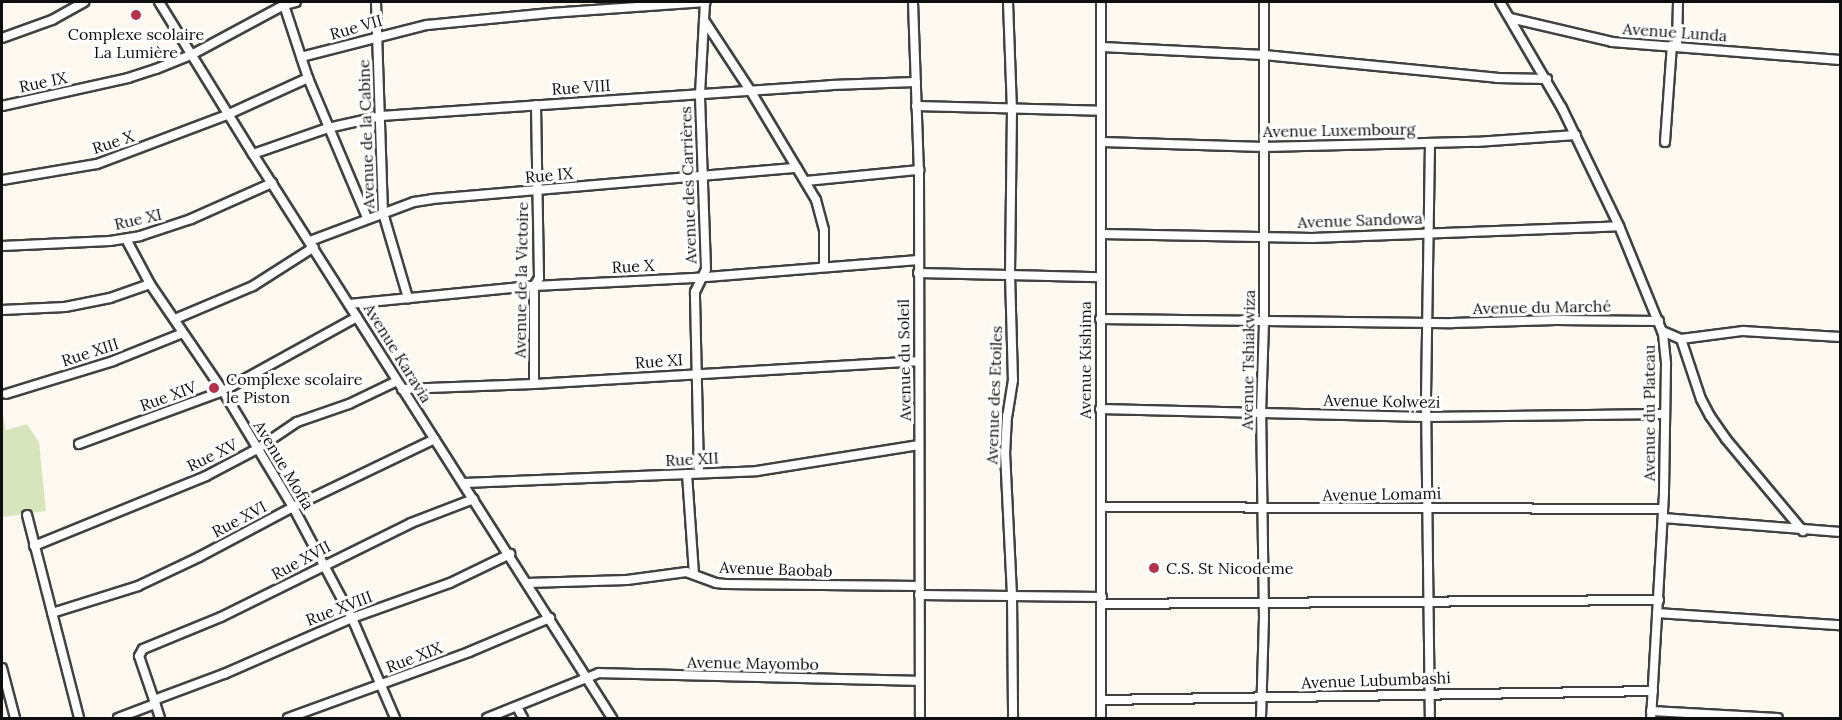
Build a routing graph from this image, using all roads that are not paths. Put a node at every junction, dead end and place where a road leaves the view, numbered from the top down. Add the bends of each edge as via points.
1 (84, 2) edge
2 (159, 2) edge
3 (296, 2) edge
4 (376, 2) edge
5 (706, 2) edge
6 (913, 2) edge
7 (1008, 2) edge
8 (1101, 2) edge
9 (1264, 2) edge
10 (1500, 2) edge
11 (1678, 2) edge
12 (284, 3) edge
13 (1510, 18) junction
14 (704, 20) junction
15 (378, 36) junction
16 (2, 38) edge
17 (1674, 45) junction
18 (1102, 47) junction
19 (193, 54) junction
20 (1264, 55) junction
21 (301, 57) junction
22 (1840, 60) edge
23 (308, 78) junction
24 (1547, 79) junction
25 (916, 82) junction
26 (750, 90) junction
27 (700, 94) junction
28 (2, 105) edge
29 (536, 105) junction
30 (916, 106) junction
31 (1012, 109) junction
32 (1101, 111) junction
33 (229, 114) junction
34 (381, 116) junction
35 (328, 128) junction
36 (1576, 135) junction
37 (1102, 142) junction
38 (1665, 142) dead end
39 (1430, 143) junction
40 (1264, 147) junction
41 (252, 154) junction
42 (797, 168) junction
43 (919, 170) junction
44 (705, 178) junction
45 (2, 180) edge
46 (806, 181) junction
47 (272, 183) junction
48 (538, 191) junction
49 (383, 213) junction
50 (367, 218) junction
51 (1619, 226) junction
52 (1429, 233) junction
53 (1101, 234) junction
54 (1263, 236) junction
55 (126, 239) junction
56 (312, 244) junction
57 (2, 246) edge
58 (918, 260) junction
59 (825, 267) junction
60 (918, 273) junction
61 (1010, 274) junction
62 (704, 277) junction
63 (1100, 277) junction
64 (150, 284) junction
65 (534, 286) junction
66 (408, 298) junction
67 (349, 304) junction
68 (2, 310) edge
69 (357, 317) junction
70 (175, 319) junction
71 (1101, 320) junction
72 (1659, 321) junction
73 (1264, 322) junction
74 (1427, 323) junction
75 (1662, 331) junction
76 (183, 333) junction
77 (1840, 337) edge
78 (1681, 339) junction
79 (918, 361) junction
80 (696, 373) junction
81 (534, 384) junction
82 (400, 385) junction
83 (223, 391) junction
84 (6, 394) dead end
85 (1100, 409) junction
86 (1261, 412) junction
87 (1664, 414) junction
88 (1426, 417) junction
89 (435, 439) junction
90 (79, 444) dead end
91 (919, 445) junction
92 (257, 448) junction
93 (699, 473) junction
94 (687, 474) junction
95 (464, 483) junction
96 (474, 499) junction
97 (293, 507) junction
98 (1101, 507) junction
99 (1427, 508) junction
100 (1262, 509) junction
101 (1663, 514) junction
102 (27, 515) dead end
103 (1803, 531) junction
104 (1840, 532) edge
105 (34, 546) junction
106 (510, 554) junction
107 (326, 567) junction
108 (694, 574) junction
109 (527, 583) junction
110 (919, 591) junction
111 (1012, 595) junction
112 (1659, 600) junction
113 (1102, 601) junction
114 (1429, 602) junction
115 (1263, 604) junction
116 (52, 613) junction
117 (1657, 613) junction
118 (352, 618) junction
119 (550, 618) junction
120 (1840, 625) edge
121 (2, 668) edge
122 (587, 678) junction
123 (919, 681) junction
124 (382, 685) junction
125 (1653, 691) junction
126 (1429, 693) junction
127 (1262, 698) junction
128 (1101, 700) junction
129 (154, 702) junction
130 (517, 707) junction
131 (1651, 715) edge
132 (15, 718) edge
133 (79, 718) edge
134 (118, 718) edge
135 (160, 718) edge
136 (288, 718) edge
137 (395, 718) edge
138 (487, 718) edge
139 (522, 718) edge
140 (612, 718) edge
141 (920, 718) edge
142 (1012, 718) edge
143 (1101, 718) edge
144 (1261, 718) edge
145 (1430, 718) edge
146 (1778, 718) edge

1 - 16 street via 52,20
2 - 19 street, Avenue Karavia
3 - 12 street, Rue IX
4 - 15 street, Avenue de la Cabine
5 - 14 street, Avenue des Carrières
5 - 15 street, Rue VII via 484,19 427,25
6 - 25 street, Avenue du Soleil
7 - 31 street, Avenue des Etoiles
8 - 18 street, Avenue Kishima
9 - 20 street, Avenue Tshiakwiza
10 - 13 street, Avenue du Plateau
11 - 17 street
12 - 19 street, Rue IX
12 - 21 street
13 - 17 street, Avenue Lunda via 1612,42
13 - 24 street, Avenue du Plateau
14 - 26 street
14 - 27 street, Avenue des Carrières
15 - 21 street, Rue VII
15 - 34 street, Avenue de la Cabine
17 - 22 street, Avenue Lunda
17 - 38 street
18 - 20 street
18 - 32 street, Avenue Kishima
19 - 28 street, Rue IX via 128,78
19 - 33 street, Avenue Karavia
20 - 24 street via 1497,78
20 - 40 street, Avenue Tshiakwiza
21 - 23 street
23 - 33 street
23 - 35 street
24 - 36 street, Avenue du Plateau
25 - 26 street, Rue VIII
25 - 30 street, Avenue du Soleil
26 - 27 street, Rue VIII
26 - 42 street
27 - 29 street, Rue VIII
27 - 44 street, Avenue des Carrières
29 - 34 street, Rue VIII
29 - 48 street, Avenue de la Victoire
30 - 31 street
30 - 43 street, Avenue du Soleil
31 - 32 street
31 - 61 street, Avenue des Etoiles
32 - 37 street, Avenue Kishima
33 - 41 street, Avenue Karavia
33 - 45 street, Rue X via 97,164
34 - 35 street, Rue VIII
34 - 49 street, Avenue de la Cabine
35 - 41 street, Rue VIII
35 - 50 street
36 - 39 street, Avenue Luxembourg
36 - 51 street, Avenue du Plateau
37 - 40 street, Avenue Luxembourg
37 - 53 street, Avenue Kishima
39 - 40 street, Avenue Luxembourg
39 - 52 street
40 - 54 street, Avenue Tshiakwiza
41 - 47 street, Avenue Karavia
42 - 44 street, Rue IX
42 - 46 street
43 - 46 street
43 - 58 street, Avenue du Soleil
44 - 48 street, Rue IX
44 - 62 street, Avenue des Carrières
46 - 59 street via 822,215
47 - 55 street, Rue XI via 191,219
47 - 56 street, Avenue Karavia
48 - 49 street, Rue IX via 414,202
48 - 65 street, Avenue de la Victoire via 539,278
49 - 50 street, Rue IX
49 - 66 street, Avenue de la Cabine
50 - 56 street, Rue IX
51 - 52 street, Avenue Sandowa
51 - 72 street, Avenue du Plateau
52 - 54 street, Avenue Sandowa
52 - 74 street
53 - 54 street, Avenue Sandowa
53 - 63 street, Avenue Kishima
54 - 73 street, Avenue Tshiakwiza
55 - 57 street, Rue XI
55 - 64 street, Avenue Mofia
56 - 67 street, Avenue Karavia
56 - 70 street via 253,286
58 - 59 street, Rue X
58 - 60 street, Avenue du Soleil
59 - 62 street, Rue X
60 - 61 street
60 - 79 street, Avenue du Soleil
61 - 63 street
61 - 111 street, Avenue des Etoiles via 1013,380 1005,452
62 - 65 street, Rue X
62 - 80 street, Avenue des Carrières via 695,292
63 - 71 street, Avenue Kishima
64 - 68 street via 110,298 65,307
64 - 70 street, Avenue Mofia
65 - 66 street, Rue X
65 - 81 street, Avenue de la Victoire
66 - 67 street, Rue X
67 - 69 street, Avenue Karavia
69 - 82 street, Avenue Karavia
69 - 83 street, Rue XIV
70 - 76 street, Avenue Mofia
71 - 73 street, Avenue du Marché
71 - 85 street, Avenue Kishima
72 - 74 street, Avenue du Marché
72 - 75 street, Avenue du Plateau
73 - 74 street, Avenue du Marché
73 - 86 street, Avenue Tshiakwiza
74 - 88 street
75 - 78 street
75 - 87 street, Avenue du Plateau via 1666,364
76 - 83 street, Avenue Mofia
76 - 84 street, Rue XIII via 113,361
77 - 78 street via 1743,331
78 - 103 street via 1710,416
79 - 80 street, Rue XI
79 - 91 street, Avenue du Soleil
80 - 81 street, Rue XI
80 - 93 street, Avenue des Carrières
81 - 82 street, Rue XI
82 - 89 street, Avenue Karavia
82 - 92 street, Rue XV via 297,422
83 - 90 street, Rue XIV
83 - 92 street, Avenue Mofia
85 - 86 street, Avenue Kolwezi
85 - 98 street, Avenue Kishima
86 - 88 street, Avenue Kolwezi
86 - 100 street, Avenue Tshiakwiza
87 - 88 street, Avenue Kolwezi
87 - 101 street, Avenue du Plateau
88 - 99 street
89 - 95 street, Avenue Karavia
89 - 97 street, Rue XVI
91 - 93 street, Rue XII via 786,467
91 - 110 street, Avenue du Soleil
92 - 97 street, Avenue Mofia
92 - 105 street, Rue XV via 206,476
93 - 94 street, Rue XII
94 - 95 street, Rue XII
94 - 108 street
95 - 96 street, Avenue Karavia
96 - 106 street, Avenue Karavia
96 - 107 street, Rue XVII via 411,523
97 - 107 street, Avenue Mofia
97 - 116 street, Rue XVI via 138,586
98 - 100 street, Avenue Lomami
98 - 113 street, Avenue Kishima
99 - 100 street, Avenue Lomami
99 - 101 street, Avenue Lomami
99 - 114 street
100 - 115 street, Avenue Tshiakwiza
101 - 103 street, Avenue Lomami
101 - 112 street, Avenue du Plateau
102 - 105 street
103 - 104 street, Avenue Lomami
105 - 116 street
106 - 109 street, Avenue Karavia
106 - 118 street, Rue XVIII via 450,583
107 - 118 street, Avenue Mofia
107 - 129 street, Rue XVII via 143,650 139,656
108 - 109 street, Avenue Baobab via 668,572 627,580
108 - 110 street, Avenue Baobab via 725,584
109 - 119 street, Avenue Karavia
110 - 111 street, Avenue Baobab
110 - 123 street, Avenue du Soleil
111 - 113 street, Avenue Baobab
111 - 142 street, Avenue des Etoiles
112 - 114 street, Avenue Baobab
112 - 117 street, Avenue du Plateau
113 - 115 street, Avenue Baobab
113 - 128 street, Avenue Kishima
114 - 115 street, Avenue Baobab
114 - 126 street
115 - 127 street, Avenue Tshiakwiza
116 - 133 street
117 - 120 street
117 - 125 street, Avenue du Plateau
118 - 124 street, Avenue Mofia
118 - 129 street, Rue XVIII
119 - 122 street, Avenue Karavia
119 - 124 street, Rue XIX
121 - 132 street
122 - 123 street, Avenue Mayombo via 599,673
122 - 130 street, Avenue Mayombo
122 - 140 street, Avenue Karavia
123 - 141 street, Avenue du Soleil
124 - 136 street, Rue XIX
124 - 137 street, Avenue Mofia
125 - 126 street, Avenue Lubumbashi
125 - 131 street, Avenue du Plateau
126 - 127 street, Avenue Lubumbashi
126 - 145 street
127 - 128 street, Avenue Lubumbashi
127 - 144 street, Avenue Tshiakwiza
128 - 143 street, Avenue Kishima
129 - 134 street, Rue XVIII
129 - 135 street
130 - 138 street, Avenue Mayombo
130 - 139 street
131 - 146 street

